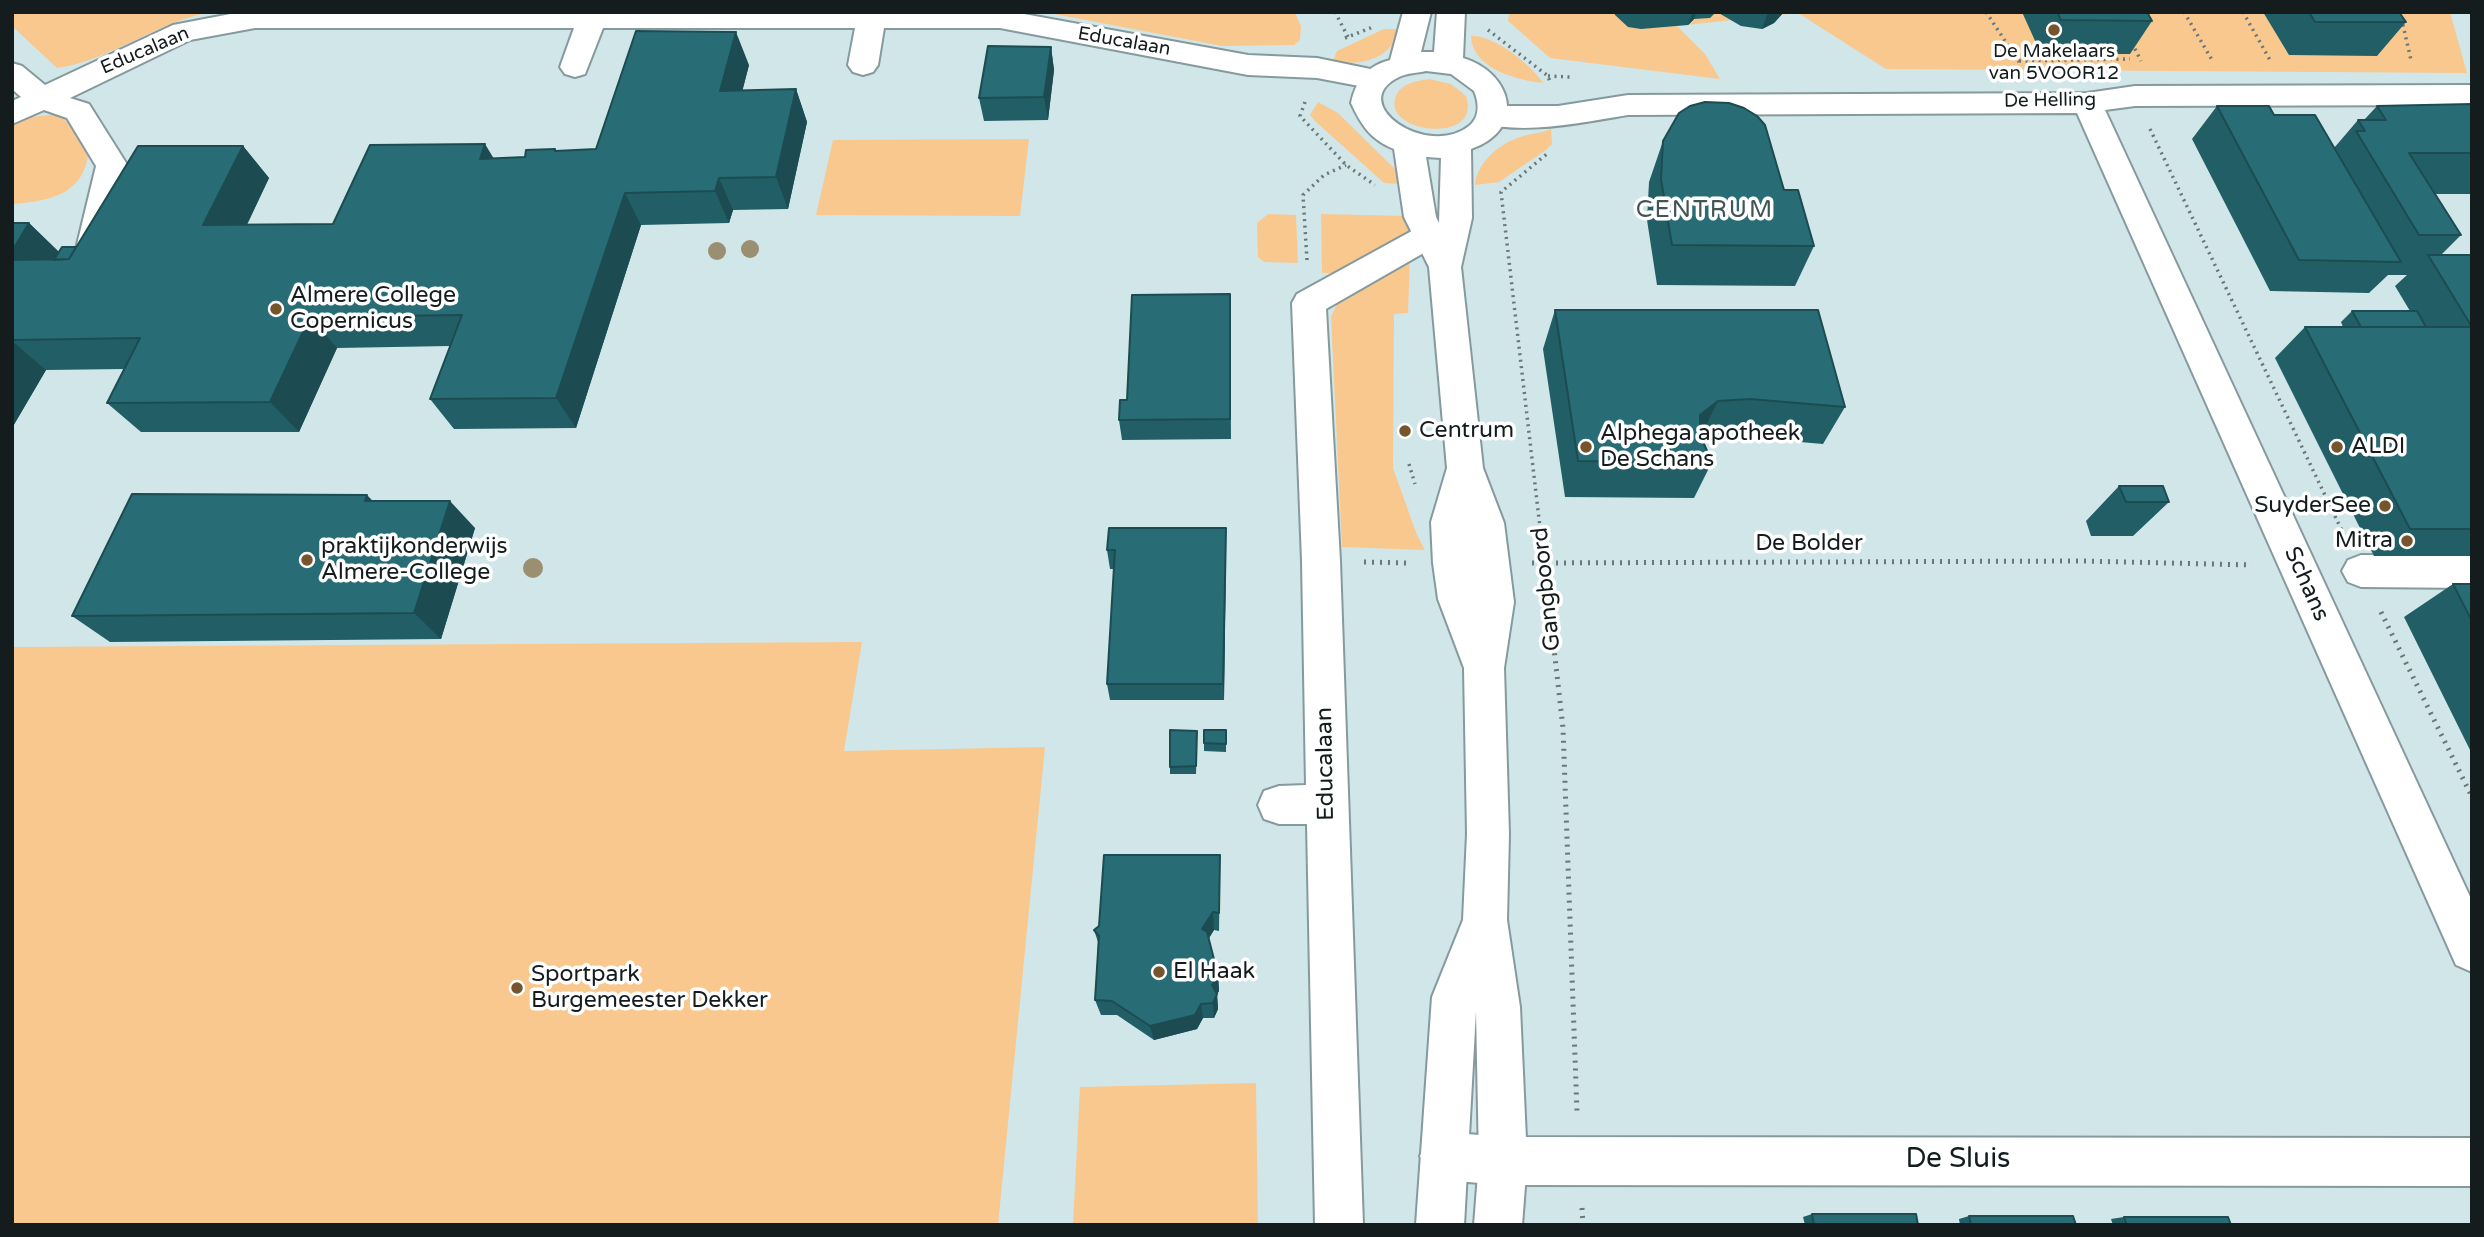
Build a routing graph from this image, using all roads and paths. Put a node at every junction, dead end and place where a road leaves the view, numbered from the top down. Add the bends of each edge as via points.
1 (1335, 12) edge
2 (1417, 12) edge
3 (1451, 12) edge
4 (1986, 12) edge
5 (2184, 12) edge
6 (2243, 12) edge
7 (2400, 12) edge
8 (359, 16) edge
9 (1001, 16) edge
10 (592, 19) junction
11 (871, 19) junction
12 (1486, 23) dead end
13 (2129, 36) edge
14 (1348, 37) dead end
15 (140, 50) junction
16 (2140, 59) junction
17 (2152, 59) dead end
18 (2200, 60) dead end
19 (2212, 60) junction
20 (2224, 60) dead end
21 (2258, 60) dead end
22 (2270, 60) junction
23 (2283, 60) dead end
24 (2400, 60) dead end
25 (2019, 61) junction
26 (1404, 63) junction
27 (1448, 63) junction
28 (863, 65) dead end
29 (575, 67) dead end
30 (165, 68) dead end
31 (12, 73) edge
32 (1370, 91) junction
33 (2472, 95) edge
34 (2135, 96) junction
35 (43, 99) junction
36 (2036, 101) junction
37 (1491, 103) junction
38 (1555, 103) junction
39 (2087, 103) junction
40 (12, 114) edge
41 (1409, 144) junction
42 (1456, 145) junction
43 (1346, 165) dead end
44 (1430, 235) junction
45 (91, 253) edge
46 (1445, 267) junction
47 (1309, 303) junction
48 (1465, 468) junction
49 (1321, 561) junction
50 (1544, 562) junction
51 (1452, 563) junction
52 (1491, 563) junction
53 (2297, 566) junction
54 (2361, 571) junction
55 (2472, 572) edge
56 (1484, 668) junction
57 (2472, 797) edge
58 (1326, 804) junction
59 (1279, 805) dead end
60 (1485, 920) junction
61 (2472, 950) edge
62 (1444, 1156) junction
63 (1503, 1161) junction
64 (1578, 1161) junction
65 (2472, 1162) edge
66 (1339, 1225) edge
67 (1440, 1225) edge
68 (1498, 1225) edge
69 (1583, 1225) edge

1 - 14 path
2 - 26 street
3 - 27 street
4 - 25 path
5 - 19 path
6 - 22 path
7 - 24 path via 2413,60
8 - 10 street, Educalaan
8 - 15 street, Educalaan via 256,19 183,32
9 - 11 street, Educalaan
9 - 32 street, Educalaan via 1248,65 1309,91
10 - 11 street, Educalaan
10 - 29 street
11 - 28 street
12 - 38 path via 1488,30 1548,76
13 - 16 path
15 - 30 street
15 - 35 street, Educalaan
16 - 17 path
16 - 25 path
16 - 34 path via 2145,78
18 - 19 path
19 - 20 path
21 - 22 path
22 - 23 path
25 - 36 path
26 - 27 street
26 - 32 street via 1382,72
27 - 37 street via 1473,74
31 - 35 street
32 - 41 street via 1369,115 1378,127
33 - 34 street, De Helling
34 - 39 street, De Helling
34 - 54 path
35 - 40 street, Educalaan
35 - 45 street via 78,111 113,166
36 - 38 street, De Helling
36 - 39 street, De Helling
37 - 38 street, De Helling
37 - 42 street via 1480,134
38 - 50 path, Gangboord via 1555,148 1501,192
39 - 53 street, Schans via 2207,357
41 - 42 street
41 - 44 street via 1420,217
42 - 46 street via 1456,218
43 - 47 path via 1324,175 1303,194
44 - 46 street
44 - 47 street
46 - 48 street
47 - 49 street, Educalaan
48 - 51 street via 1449,522
48 - 52 street via 1486,523
49 - 51 path
49 - 58 street, Educalaan
50 - 52 path, De Bolder
50 - 53 path, De Bolder via 2082,561
50 - 64 path, Gangboord via 1563,728
51 - 56 street via 1457,599
52 - 56 street via 1495,602
53 - 61 street, Schans
54 - 55 street
54 - 57 path
56 - 60 street
58 - 59 street
58 - 66 street, Educalaan
60 - 62 street via 1454,997
60 - 63 street via 1498,1007
62 - 63 street, De Sluis
62 - 67 street
63 - 64 street, De Sluis
63 - 68 street
64 - 65 street, De Sluis
64 - 69 path, Gangboord

